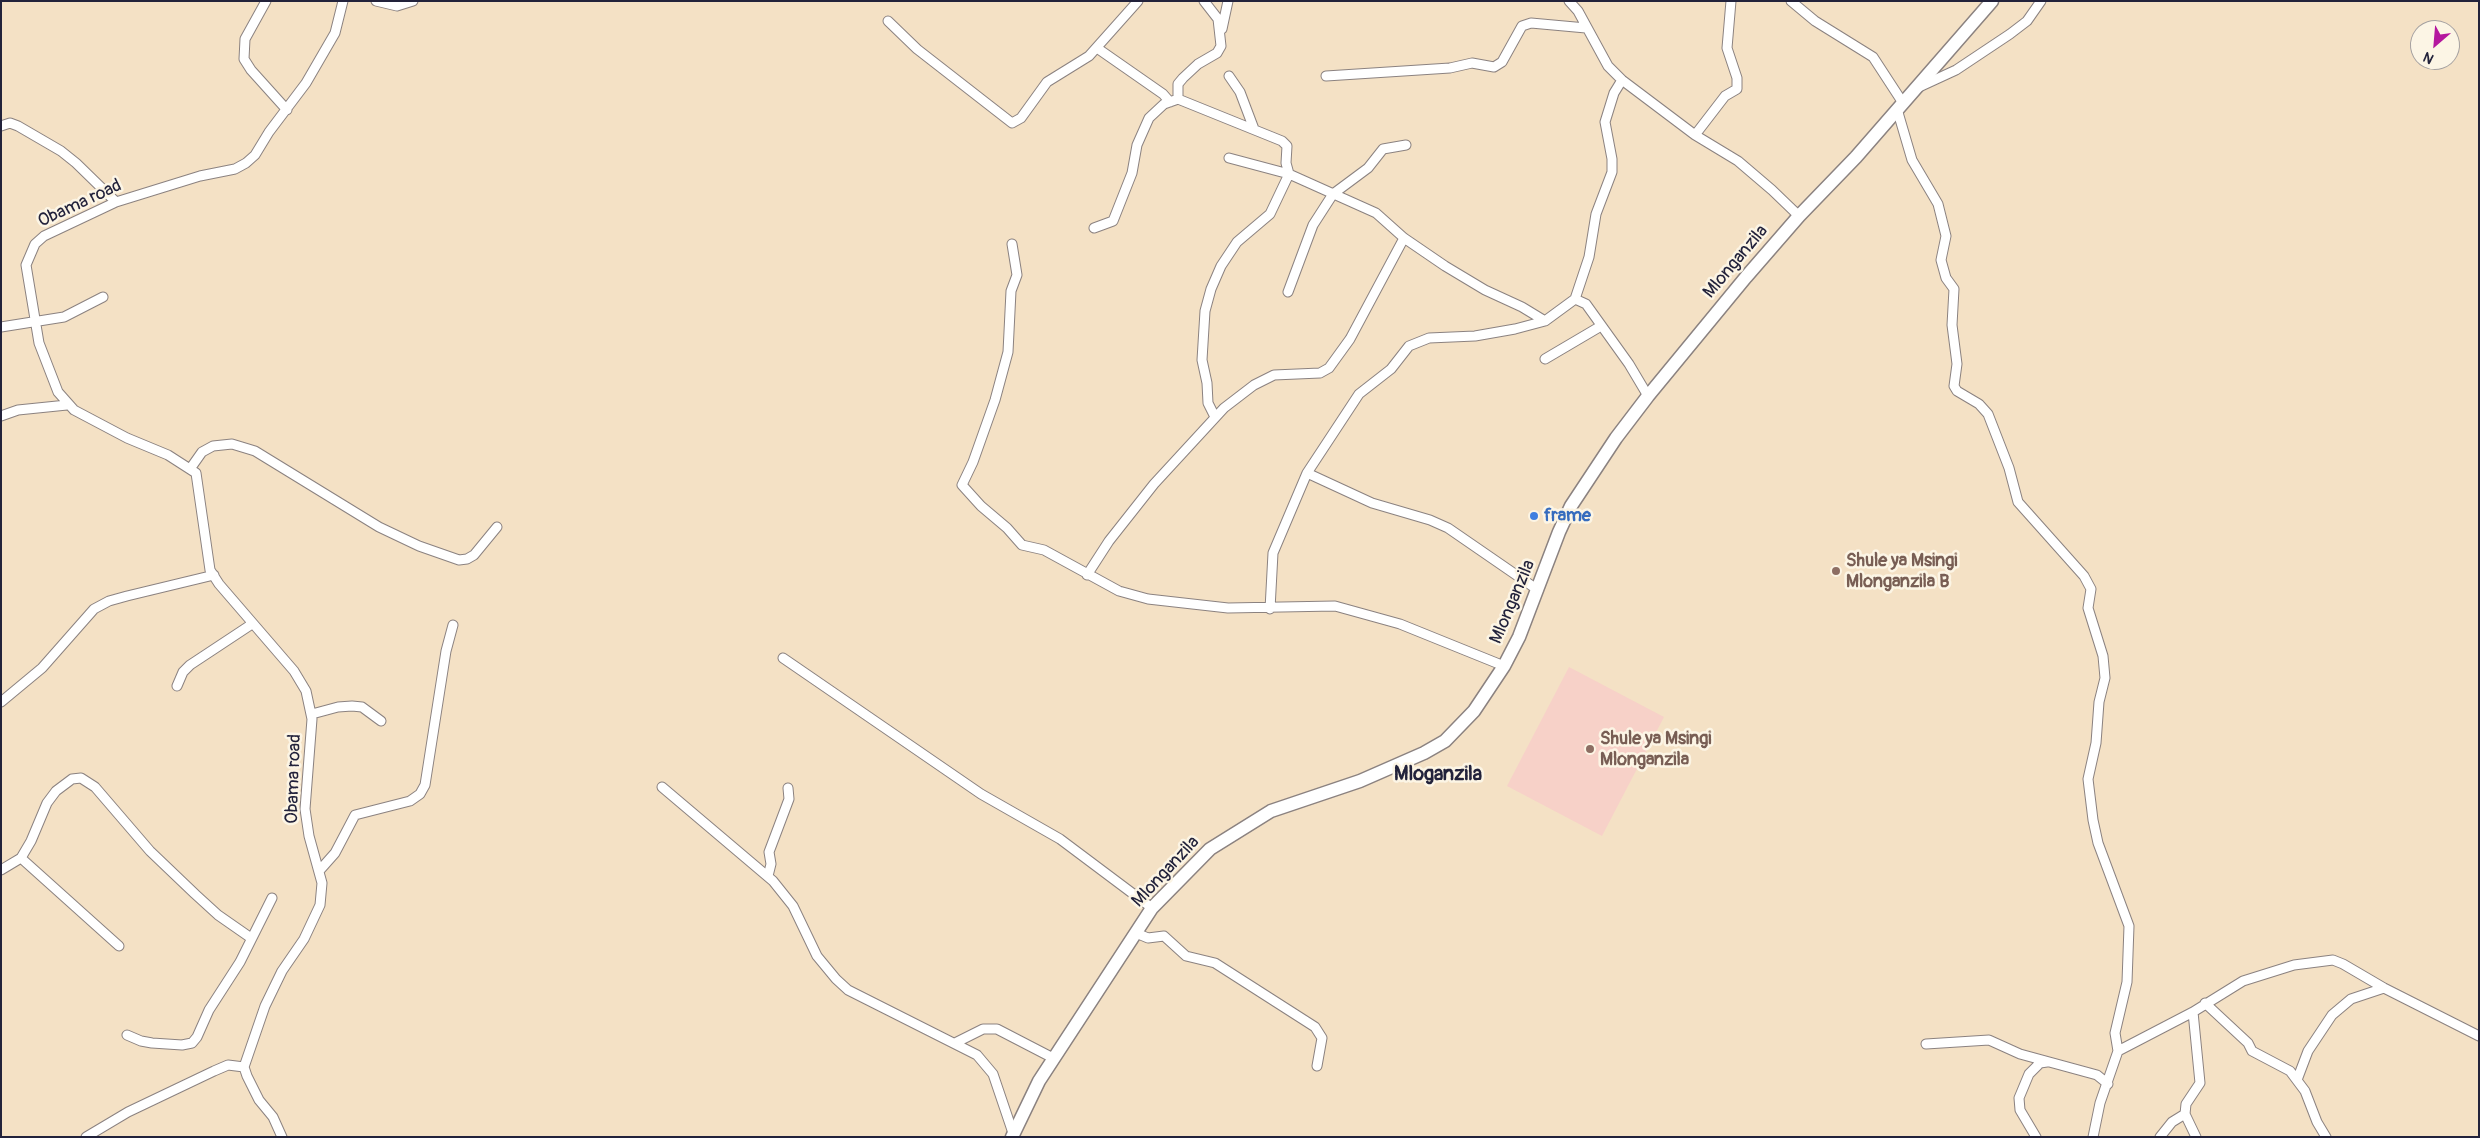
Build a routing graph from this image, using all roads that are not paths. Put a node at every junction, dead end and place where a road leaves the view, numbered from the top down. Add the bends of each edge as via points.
1 (266, 1) edge
2 (343, 1) edge
3 (376, 1) edge
4 (413, 1) edge
5 (1138, 1) edge
6 (1204, 1) edge
7 (1228, 1) edge
8 (1569, 1) edge
9 (1730, 1) edge
10 (1791, 1) edge
11 (1992, 1) edge
12 (2041, 1) edge
13 (888, 22) dead end
14 (1586, 28) junction
15 (1221, 32) junction
16 (1097, 48) junction
17 (1229, 76) dead end
18 (1326, 76) dead end
19 (1622, 80) junction
20 (1914, 89) junction
21 (1174, 101) junction
22 (1900, 106) junction
23 (287, 110) junction
24 (2, 126) edge
25 (1254, 129) junction
26 (1695, 135) junction
27 (1406, 145) dead end
28 (1229, 158) dead end
29 (1289, 174) junction
30 (1333, 194) junction
31 (116, 202) junction
32 (1799, 216) junction
33 (1094, 228) dead end
34 (1404, 238) junction
35 (1012, 244) dead end
36 (1288, 292) dead end
37 (103, 297) dead end
38 (1575, 299) junction
39 (1545, 320) junction
40 (34, 321) junction
41 (1601, 326) junction
42 (1, 327) edge
43 (1544, 359) dead end
44 (1648, 396) junction
45 (67, 405) junction
46 (1, 416) edge
47 (1215, 417) junction
48 (190, 470) junction
49 (1307, 473) junction
50 (497, 527) dead end
51 (1087, 574) junction
52 (214, 576) junction
53 (1538, 590) junction
54 (1270, 609) junction
55 (252, 624) junction
56 (453, 625) dead end
57 (782, 658) dead end
58 (1504, 666) junction
59 (177, 686) dead end
60 (1, 702) edge
61 (312, 714) junction
62 (381, 722) dead end
63 (662, 787) dead end
64 (788, 788) dead end
65 (21, 858) junction
66 (1, 870) edge
67 (319, 870) junction
68 (768, 876) junction
69 (272, 898) dead end
70 (1152, 908) junction
71 (1136, 933) junction
72 (252, 938) junction
73 (119, 946) dead end
74 (2384, 988) junction
75 (2205, 1003) junction
76 (2192, 1012) junction
77 (127, 1035) dead end
78 (2479, 1036) edge
79 (955, 1043) junction
80 (1926, 1044) dead end
81 (2118, 1052) junction
82 (1053, 1058) junction
83 (2047, 1062) junction
84 (1317, 1066) dead end
85 (244, 1067) junction
86 (2297, 1080) junction
87 (2108, 1084) junction
88 (2185, 1114) junction
89 (1013, 1135) edge
90 (86, 1137) edge
91 (282, 1137) edge
92 (2036, 1137) edge
93 (2093, 1137) edge
94 (2160, 1137) edge
95 (2196, 1137) edge
96 (2326, 1137) edge

1 - 23 street via 245,38 244,59
2 - 23 street, Obama road via 335,33
3 - 4 street via 397,6
5 - 16 street
6 - 15 street via 1218,19
7 - 15 street
8 - 14 street
9 - 26 street via 1726,48 1737,78 1736,89 1725,96
10 - 22 street via 1873,57
11 - 20 street, Mlonganzila
12 - 20 street via 2027,21 2010,34 1956,70
13 - 16 street via 917,49 1012,123 1021,118 1047,82 1075,66
14 - 18 street via 1531,22 1522,26 1502,62 1494,67 1472,62 1450,68
14 - 19 street via 1608,66
15 - 21 street via 1219,50 1183,78
16 - 21 street
17 - 25 street via 1240,92
19 - 26 street
19 - 38 street via 1614,92 1605,122 1612,172 1596,214 1589,258
20 - 22 street, Mlonganzila
21 - 25 street
21 - 33 street via 1159,107 1143,128 1132,173 1113,221
22 - 32 street, Mlonganzila
22 - 81 street via 1912,160 1938,204 1946,236 1941,260 1946,278 1954,289 1955,389 1979,404 1988,414 2018,502 2084,576 2090,589 2088,608 2103,656 2104,678 2088,780 2098,843 2129,926 2127,982 2115,1033
23 - 31 street, Obama road via 256,155 235,169 200,176
24 - 31 street via 10,123 18,126 61,151
25 - 29 street via 1285,143
26 - 32 street via 1738,161
27 - 30 street via 1383,149 1368,168
28 - 29 street
29 - 30 street
29 - 47 street via 1270,214 1237,242 1211,289 1205,311 1202,360 1208,403
30 - 34 street via 1376,213
30 - 36 street via 1313,225
31 - 40 street, Obama road via 44,236 35,244 26,265
32 - 44 street, Mlonganzila
34 - 39 street via 1485,290
34 - 47 street via 1350,339 1329,368 1320,373 1274,375 1254,385
35 - 51 street via 1017,275 1011,291 1008,352 996,400 962,485 1022,545 1044,550
37 - 40 street via 64,317
38 - 39 street
38 - 41 street via 1586,304
39 - 49 street via 1475,336 1429,338 1409,346 1391,368 1359,394
40 - 42 street
40 - 45 street, Obama road via 45,364
41 - 43 street
41 - 44 street
44 - 53 street, Mlonganzila via 1571,506
45 - 46 street via 18,410
45 - 48 street via 168,455
47 - 51 street via 1154,484
48 - 50 street via 202,452 213,446 232,444 255,451 379,527 459,560 474,555
48 - 52 street, Obama road via 198,478 206,548
49 - 53 street via 1372,504 1448,528
49 - 54 street via 1273,553
51 - 54 street via 1119,591 1148,599
52 - 55 street, Obama road
52 - 60 street via 109,601 94,609 42,668
53 - 58 street, Mlonganzila
54 - 58 street via 1336,606 1400,624
55 - 59 street via 190,665
55 - 61 street, Obama road via 301,682
56 - 67 street via 446,650 425,785 420,794 410,801 355,816 335,852
57 - 70 street via 981,794 1060,839
58 - 70 street, Mlonganzila via 1474,712 1445,741 1390,770 1270,811 1210,849
61 - 62 street via 338,706 352,706 367,710
61 - 67 street, Obama road via 305,809
63 - 68 street
64 - 68 street via 789,799 771,844
65 - 66 street
65 - 72 street via 47,803 63,783 81,778 94,786 150,851 195,894 218,915
65 - 73 street
67 - 85 street, Obama road via 322,883 317,914 265,1006
68 - 79 street via 794,906 817,956 848,990
69 - 72 street
70 - 71 street, Mlonganzila
71 - 82 street, Mlonganzila
71 - 84 street via 1148,938 1164,936 1186,956 1215,963 1315,1027 1322,1038
72 - 77 street via 192,1042 182,1045 152,1043
74 - 75 street via 2333,960 2294,965 2242,981
74 - 78 street
74 - 86 street via 2351,999 2332,1015 2308,1051
75 - 76 street
75 - 86 street via 2248,1043 2252,1051 2290,1070
76 - 81 street
76 - 88 street via 2200,1083 2186,1104
79 - 82 street via 983,1029 997,1029
79 - 89 street via 978,1055 990,1069
80 - 83 street via 1989,1040
81 - 87 street
82 - 89 street, Mlonganzila via 1038,1080
83 - 87 street via 2097,1075
83 - 92 street via 2040,1063 2029,1074 2019,1098 2020,1110
85 - 90 street via 228,1065 214,1071 128,1112
85 - 91 street via 258,1100 273,1117
86 - 96 street
87 - 93 street via 2100,1103
88 - 94 street via 2172,1122
88 - 95 street

